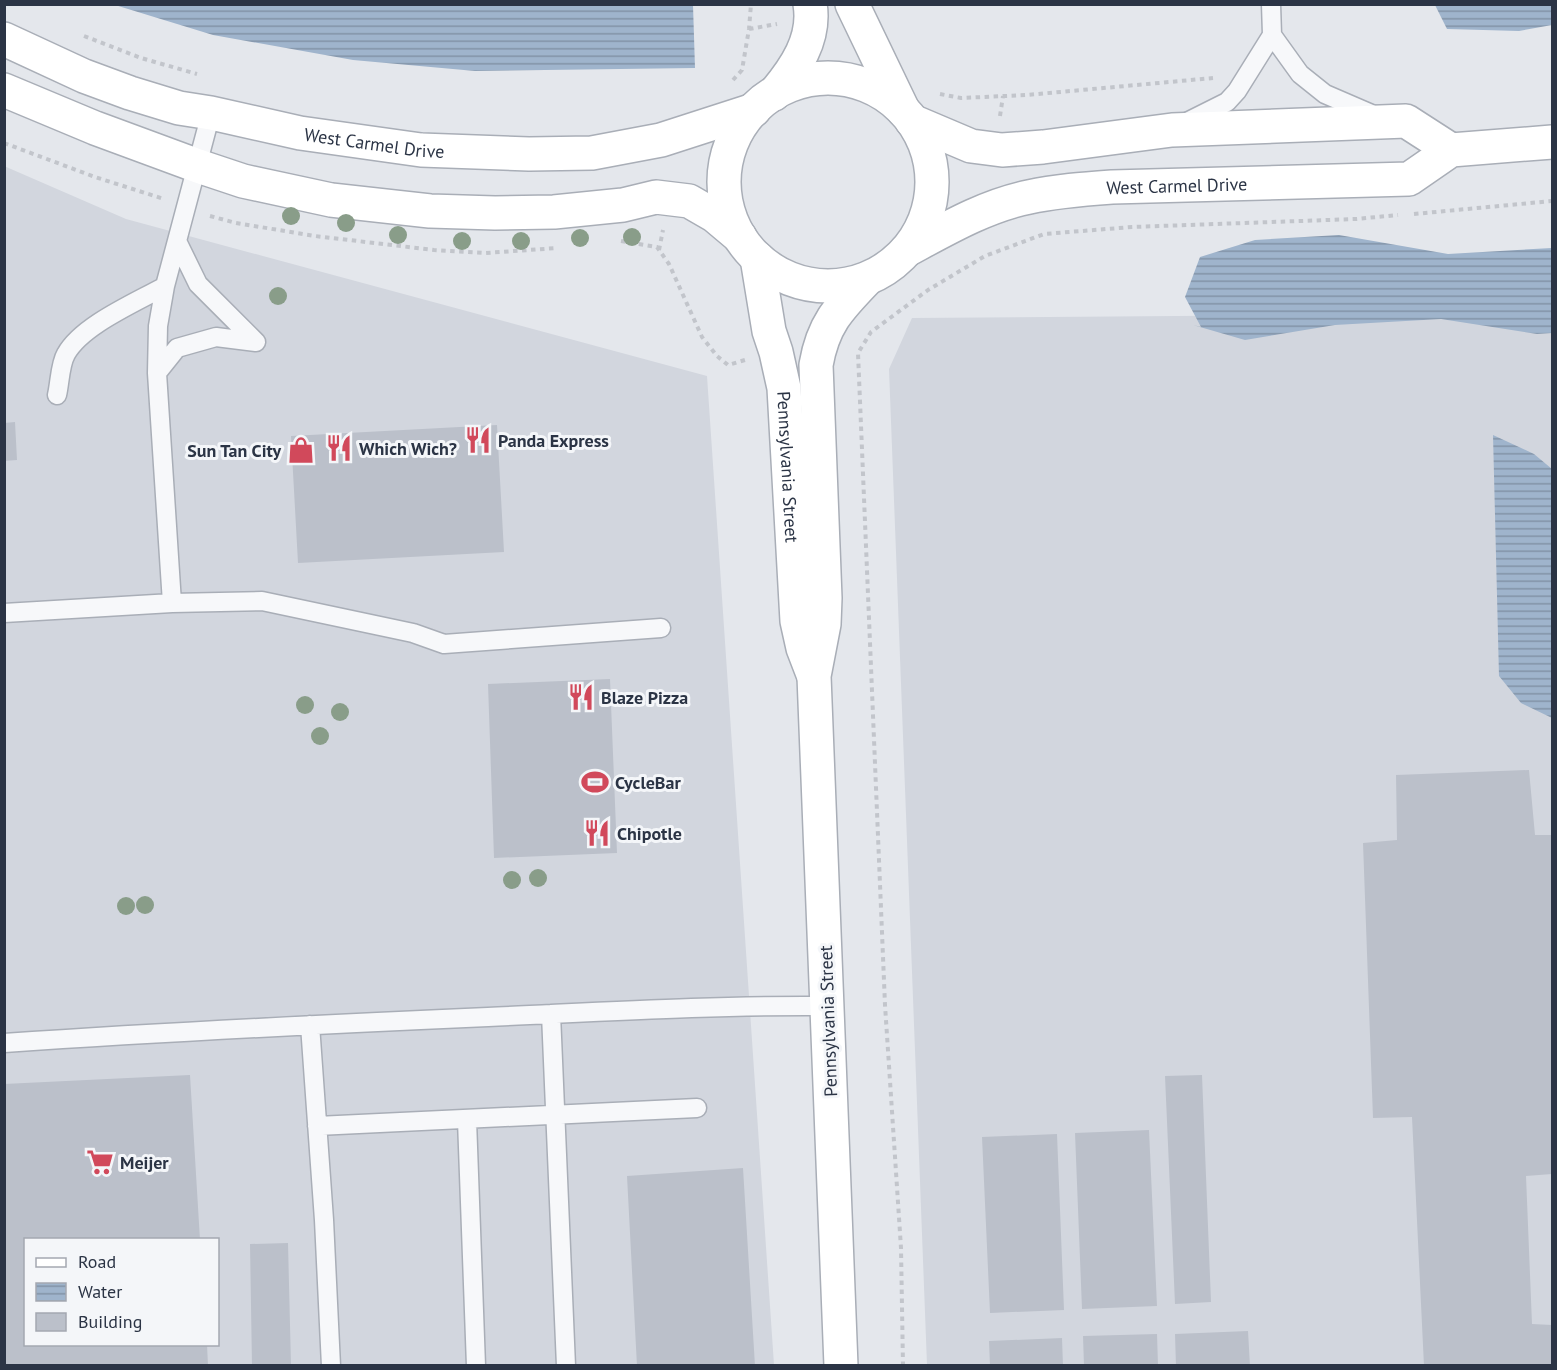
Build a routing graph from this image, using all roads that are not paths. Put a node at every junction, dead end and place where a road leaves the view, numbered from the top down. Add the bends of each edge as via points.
1 (810, 4) edge
2 (852, 4) edge
3 (1271, 4) edge
4 (1272, 35) junction
5 (4, 39) edge
6 (4, 90) edge
7 (764, 102) junction
8 (211, 113) junction
9 (908, 116) junction
10 (1389, 122) junction
11 (1172, 130) junction
12 (1552, 142) edge
13 (1451, 150) junction
14 (198, 166) junction
15 (177, 241) junction
16 (749, 248) junction
17 (907, 250) junction
18 (867, 279) junction
19 (165, 286) junction
20 (157, 373) junction
21 (57, 394) dead end
22 (172, 603) junction
23 (4, 613) edge
24 (662, 628) dead end
25 (814, 676) junction
26 (827, 1006) junction
27 (551, 1014) junction
28 (310, 1025) junction
29 (4, 1043) edge
30 (697, 1108) dead end
31 (555, 1116) junction
32 (466, 1120) junction
33 (317, 1126) junction
34 (331, 1365) edge
35 (476, 1365) edge
36 (566, 1365) edge
37 (841, 1365) edge

1 - 7 street via 812,15 800,60
2 - 9 street
3 - 4 lane
4 - 10 lane via 1300,74 1319,90
4 - 11 lane via 1227,102
5 - 8 street, West Carmel Drive via 130,93
6 - 14 street
7 - 8 street, West Carmel Drive via 661,140 592,153 421,150 300,133
7 - 9 street via 803,82 835,79 873,89
7 - 16 street via 737,132 725,171 729,212
8 - 14 lane
9 - 11 street via 971,146 1002,150
9 - 17 street via 929,155 932,193 921,230
10 - 11 street
10 - 13 street via 1406,121
12 - 13 street, West Carmel Drive
13 - 17 street, West Carmel Drive via 1409,178 1112,187 1027,197 958,222
14 - 15 lane
14 - 16 street via 243,181 331,200 430,210 554,212 623,205 656,197 689,201 715,216
15 - 19 lane
15 - 20 lane via 198,284 256,342 216,338 177,348
16 - 18 street via 778,273 809,284 842,285
16 - 25 street, Pennsylvania Street via 784,388 797,621 802,648
17 - 18 street
18 - 25 street, Pennsylvania Street via 837,310 816,365 825,598
19 - 20 lane via 158,326
19 - 21 lane via 80,336 65,355
20 - 22 lane
22 - 23 lane
22 - 24 lane via 262,601 413,633 444,644
25 - 26 street, Pennsylvania Street
26 - 27 lane
26 - 37 street, Pennsylvania Street
27 - 28 lane
27 - 31 lane
28 - 29 lane
28 - 33 lane
30 - 31 lane
31 - 32 lane
31 - 36 lane
32 - 33 lane
32 - 35 lane
33 - 34 lane

